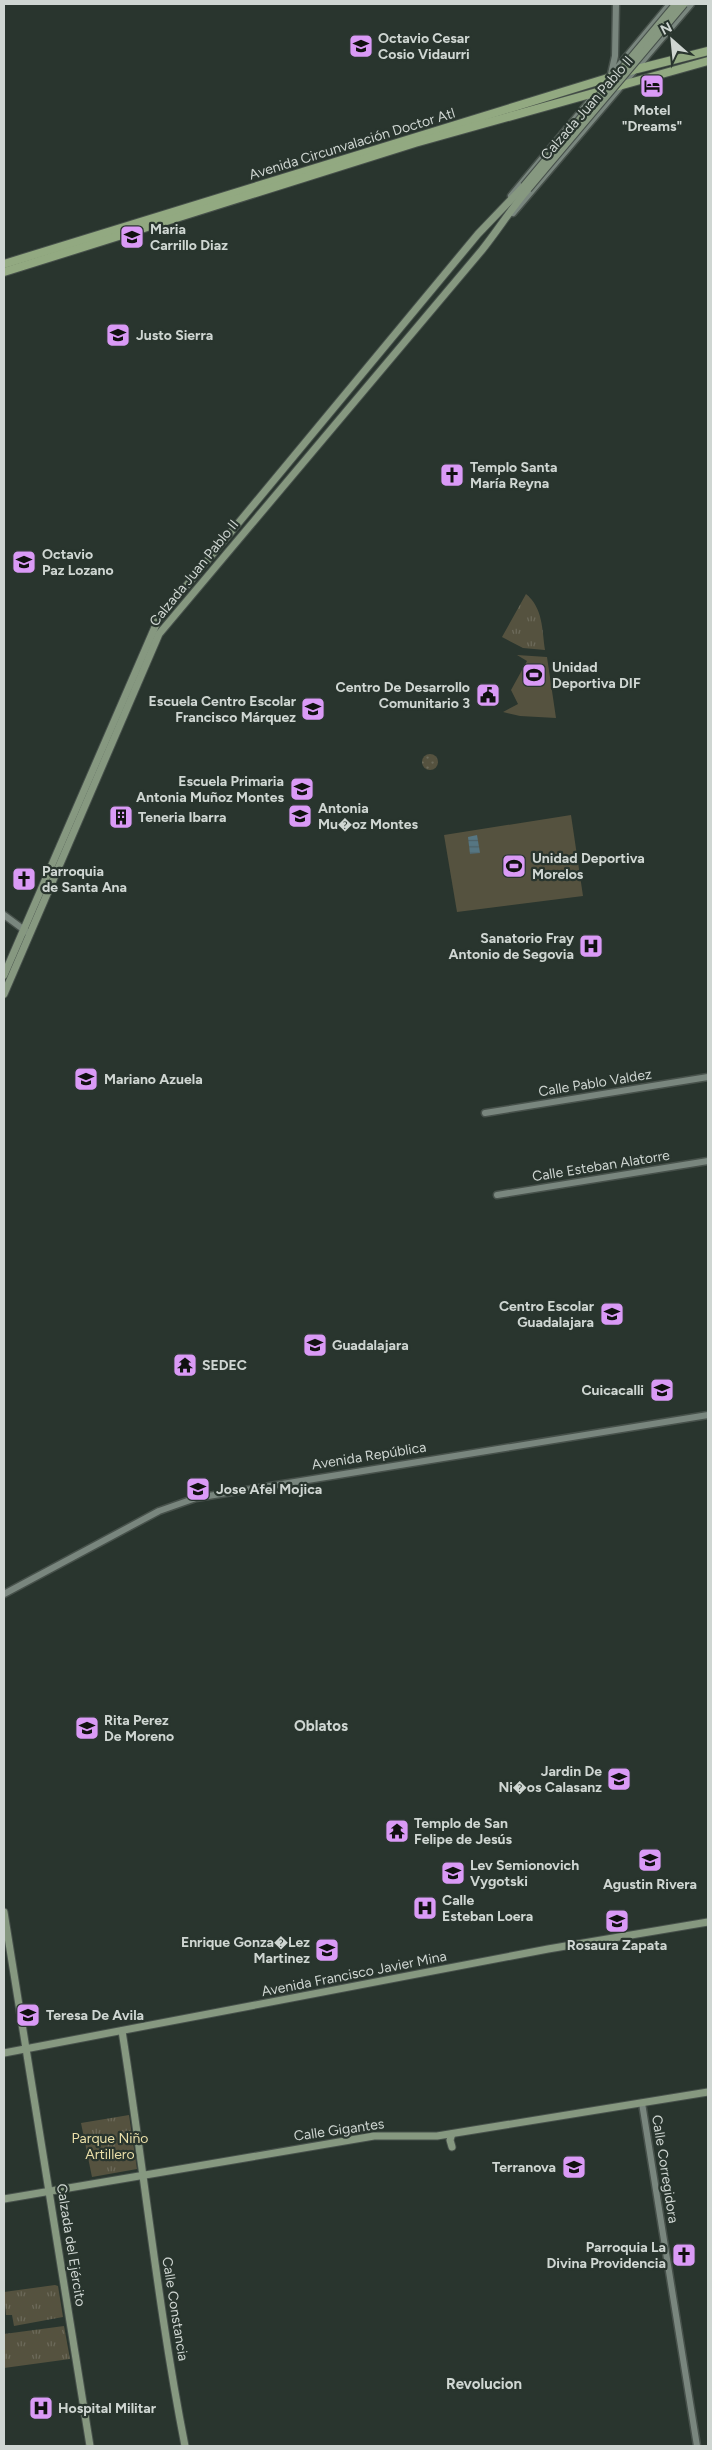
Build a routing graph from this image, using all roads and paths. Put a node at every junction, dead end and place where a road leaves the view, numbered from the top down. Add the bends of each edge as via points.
1 (616, 4) edge
2 (670, 4) edge
3 (676, 4) edge
4 (684, 4) edge
5 (691, 4) edge
6 (635, 47) junction
7 (708, 51) edge
8 (647, 57) junction
9 (708, 61) edge
10 (637, 69) junction
11 (610, 78) junction
12 (624, 85) junction
13 (596, 92) junction
14 (589, 101) junction
15 (603, 109) junction
16 (526, 187) junction
17 (489, 222) junction
18 (500, 227) junction
19 (4, 264) edge
20 (4, 272) edge
21 (122, 710) junction
22 (4, 915) edge
23 (27, 931) junction
24 (4, 975) edge
25 (4, 994) edge
26 (708, 1077) edge
27 (485, 1113) dead end
28 (708, 1161) edge
29 (497, 1195) dead end
30 (708, 1415) edge
31 (4, 1594) edge
32 (4, 1912) edge
33 (708, 1922) edge
34 (122, 2031) junction
35 (27, 2048) junction
36 (4, 2053) edge
37 (708, 2092) edge
38 (642, 2102) junction
39 (452, 2134) junction
40 (452, 2147) dead end
41 (144, 2175) junction
42 (49, 2191) junction
43 (4, 2199) edge
44 (90, 2446) edge
45 (185, 2446) edge
46 (697, 2446) edge

1 - 11 street via 615,56
2 - 6 street, Calzada Juan Pablo II
3 - 16 main road, Calzada Juan Pablo II, bridge
4 - 16 main road, Calzada Juan Pablo II, bridge
5 - 8 street, Calzada Juan Pablo II
6 - 8 street via 638,55
6 - 11 street, Calzada Juan Pablo II
7 - 10 main road, Avenida Circunvalación Doctor Atl
8 - 10 street, Calzada Juan Pablo II
9 - 12 main road, Avenida Circunvalación Doctor Atl
10 - 11 main road, Avenida Circunvalación Doctor Atl
10 - 12 street, Calzada Juan Pablo II
11 - 13 street, Calzada Juan Pablo II
11 - 19 main road, Avenida Circunvalación Doctor Atl
12 - 13 main road, Avenida Circunvalación Doctor Atl
12 - 15 street, Calzada Juan Pablo II
13 - 14 street, Calzada Juan Pablo II
13 - 20 main road, Avenida Circunvalación Doctor Atl via 416,144
14 - 15 street via 598,101
14 - 17 street, Calzada Juan Pablo II
15 - 18 street, Calzada Juan Pablo II
16 - 17 main road, Calzada Juan Pablo II
16 - 18 main road, Calzada Juan Pablo II
17 - 21 main road, Calzada Juan Pablo II via 168,607 154,628
18 - 21 main road, Calzada Juan Pablo II via 163,629
21 - 23 main road, Calzada Juan Pablo II
22 - 23 street
23 - 24 main road, Calzada Juan Pablo II
23 - 25 main road, Calzada Juan Pablo II
26 - 27 street, Calle Pablo Valdez
28 - 29 street, Calle Esteban Alatorre
30 - 31 street, Avenida República via 196,1498 159,1511
32 - 35 main road, Calzada del Ejército
33 - 34 main road, Avenida Francisco Javier Mina
34 - 35 main road, Avenida Francisco Javier Mina
34 - 41 main road, Calle Constancia
35 - 36 main road, Avenida Francisco Javier Mina
35 - 42 main road, Calzada del Ejército
37 - 38 main road, Calle Gigantes
38 - 39 main road, Calle Gigantes
38 - 46 street, Calle Corregidora
39 - 40 main road
39 - 41 main road, Calle Gigantes via 374,2136
41 - 42 main road, Calle Gigantes
41 - 45 main road, Calle Constancia via 157,2281
42 - 43 main road, Calle Gigantes
42 - 44 main road, Calzada del Ejército

